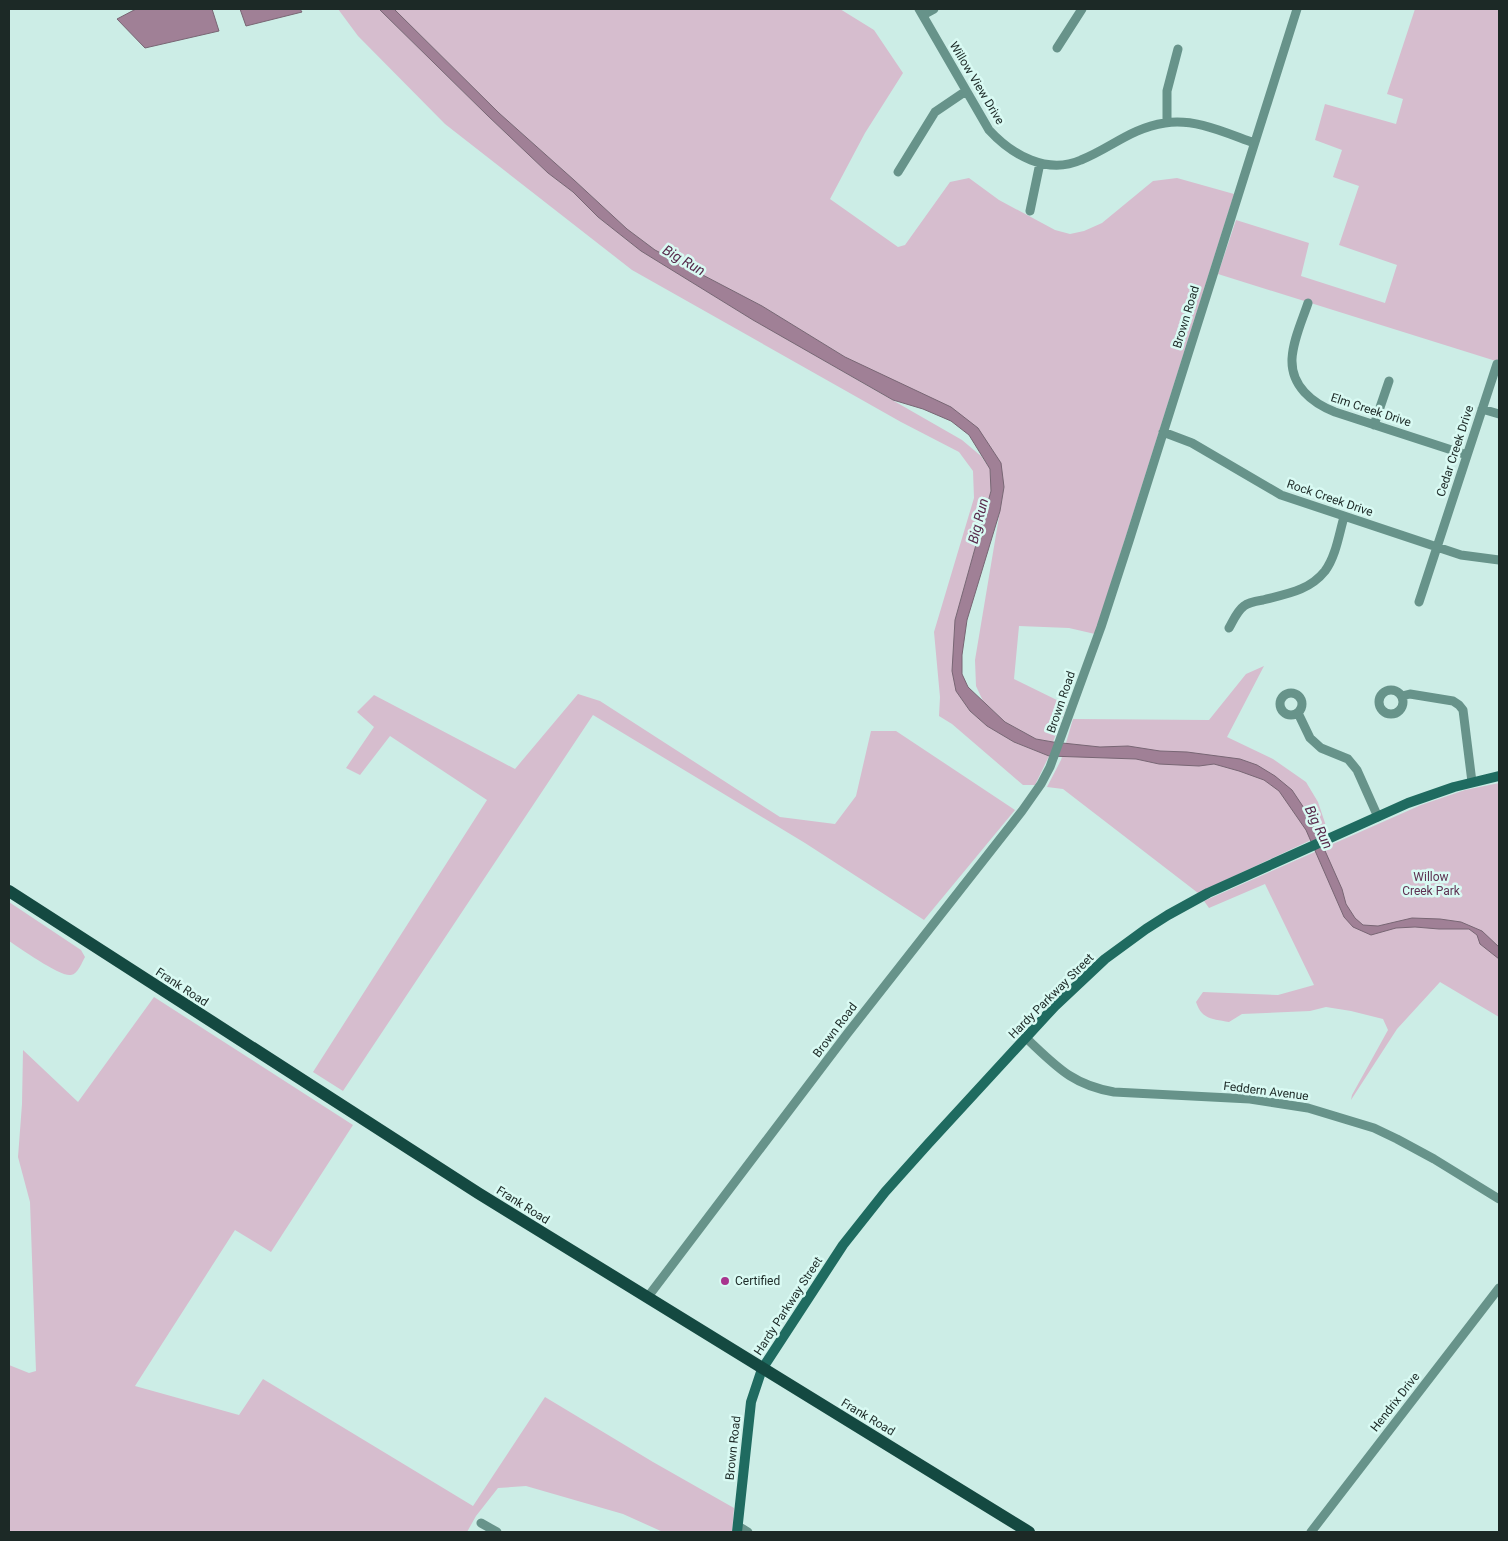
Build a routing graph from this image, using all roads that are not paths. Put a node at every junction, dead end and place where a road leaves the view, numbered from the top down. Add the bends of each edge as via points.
1 (934, 9) edge
2 (1082, 9) edge
3 (1297, 9) edge
4 (921, 12) edge
5 (1057, 48) dead end
6 (1178, 49) dead end
7 (966, 91) junction
8 (1167, 122) junction
9 (1254, 143) junction
10 (1040, 163) junction
11 (898, 172) dead end
12 (1030, 211) dead end
13 (1308, 303) dead end
14 (1497, 364) dead end
15 (1389, 381) dead end
16 (1482, 409) junction
17 (1499, 414) edge
18 (1374, 424) junction
19 (1163, 432) junction
20 (1467, 455) junction
21 (1344, 517) junction
22 (1437, 547) junction
23 (1499, 560) edge
24 (1419, 602) dead end
25 (1229, 628) dead end
26 (1402, 696) dead end
27 (1298, 712) dead end
28 (1499, 776) edge
29 (1472, 782) junction
30 (1378, 816) junction
31 (9, 891) edge
32 (1026, 1038) junction
33 (1499, 1199) edge
34 (1499, 1288) edge
35 (647, 1298) junction
36 (762, 1369) junction
37 (481, 1522) dead end
38 (738, 1529) edge
39 (497, 1532) edge
40 (748, 1532) edge
41 (1029, 1532) edge
42 (1311, 1532) edge

1 - 4 street
2 - 5 street
3 - 9 street, Brown Road
4 - 7 street, Willow View Drive
6 - 8 street via 1167,91
7 - 10 street, Willow View Drive via 999,141 1023,157
7 - 11 street via 935,112
8 - 9 street, Willow View Drive via 1189,122
8 - 10 street, Willow View Drive via 1144,127 1079,161
9 - 19 street, Brown Road
10 - 12 street
13 - 18 street, Elm Creek Drive via 1292,360 1300,387 1309,399 1322,407
14 - 16 street, Cedar Creek Drive
15 - 18 street
16 - 17 street
16 - 20 street, Cedar Creek Drive
18 - 20 street, Elm Creek Drive
19 - 21 street, Rock Creek Drive via 1192,443 1281,495
19 - 35 street, Brown Road via 1101,627 1062,738 1041,784
20 - 22 street, Cedar Creek Drive
21 - 22 street, Rock Creek Drive
21 - 25 street via 1331,559 1318,579 1298,591 1244,606
22 - 23 street, Rock Creek Drive via 1461,555
22 - 24 street, Cedar Creek Drive
26 - 29 street via 1410,694 1453,701 1459,705 1465,721
27 - 30 street via 1315,743 1348,758
28 - 29 main road, Hardy Parkway Street
29 - 30 main road, Hardy Parkway Street
30 - 32 main road, Hardy Parkway Street via 1208,893 1168,915 1125,943 1095,968
31 - 35 main road, Frank Road
32 - 33 street, Feddern Avenue via 1062,1071 1100,1089 1250,1099 1308,1108 1374,1128 1434,1159
32 - 36 main road, Hardy Parkway Street via 928,1144 840,1249
34 - 42 street, Hendrix Drive
35 - 36 main road, Frank Road
36 - 38 main road, Brown Road via 751,1402
36 - 41 main road, Frank Road
37 - 39 street
38 - 40 street

